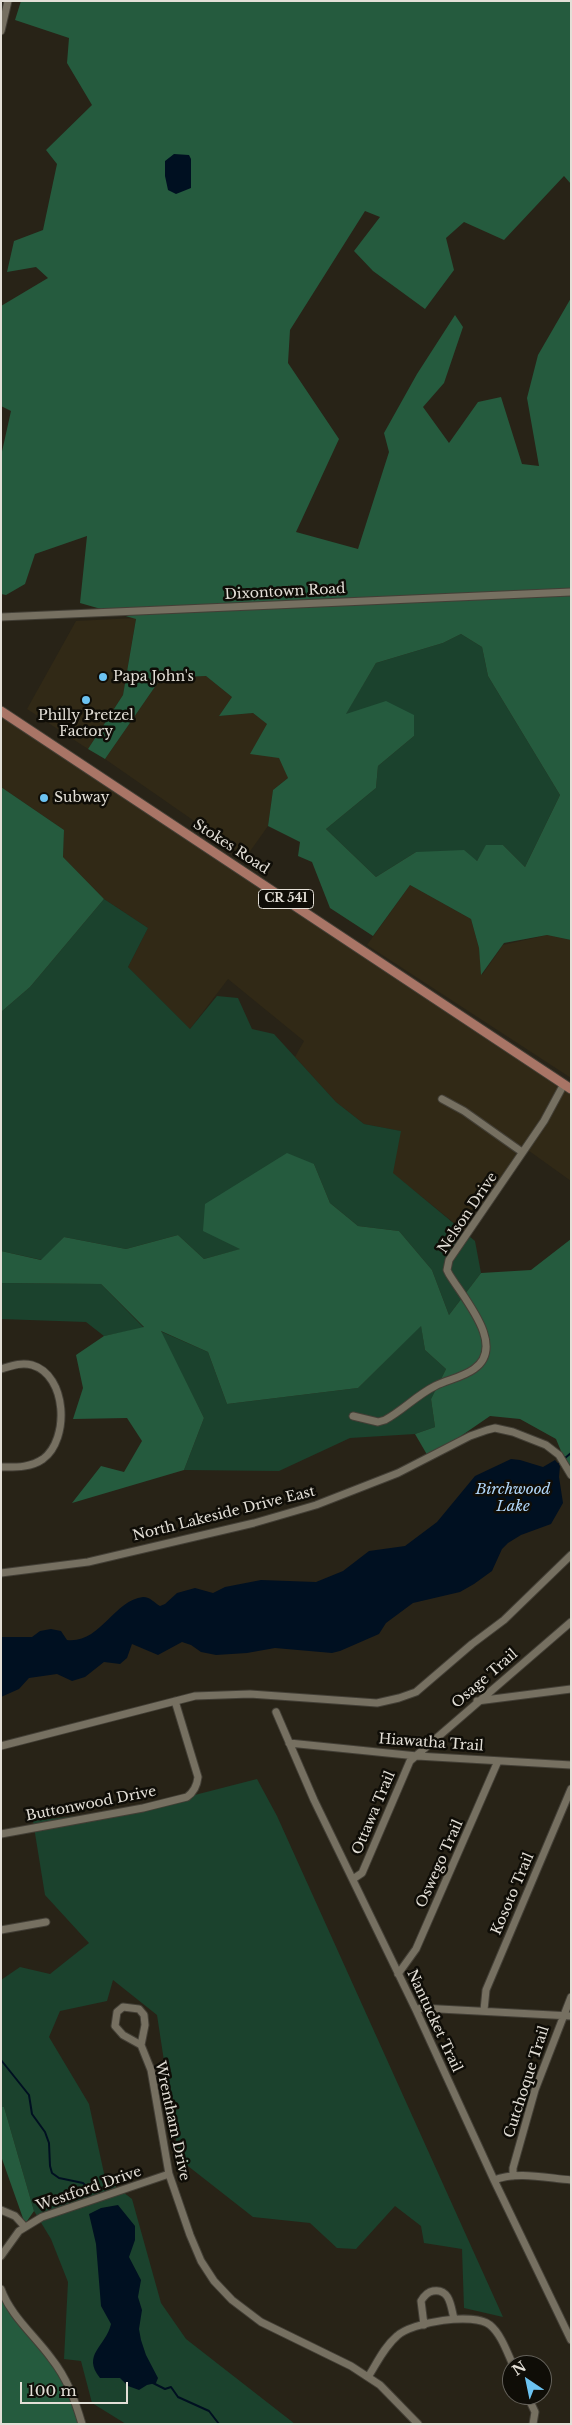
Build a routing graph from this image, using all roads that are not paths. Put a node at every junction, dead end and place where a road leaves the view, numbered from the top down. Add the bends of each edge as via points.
1 (8, 1) edge
2 (1, 32) edge
3 (571, 592) edge
4 (1, 617) edge
5 (1, 711) edge
6 (568, 1086) edge
7 (442, 1099) dead end
8 (522, 1152) junction
9 (1, 1370) edge
10 (353, 1416) dead end
11 (1, 1467) edge
12 (569, 1472) edge
13 (571, 1555) edge
14 (1, 1573) edge
15 (571, 1622) edge
16 (571, 1689) edge
17 (175, 1700) junction
18 (477, 1702) junction
19 (276, 1712) dead end
20 (289, 1743) junction
21 (1, 1746) edge
22 (417, 1756) junction
23 (498, 1761) junction
24 (571, 1765) edge
25 (571, 1789) edge
26 (1, 1834) edge
27 (353, 1878) junction
28 (46, 1922) dead end
29 (1, 1930) edge
30 (398, 1974) junction
31 (571, 1997) edge
32 (416, 2010) junction
33 (484, 2010) junction
34 (567, 2015) edge
35 (141, 2045) junction
36 (169, 2174) junction
37 (513, 2176) junction
38 (494, 2180) junction
39 (571, 2180) edge
40 (1, 2210) edge
41 (25, 2227) junction
42 (4, 2245) edge
43 (1, 2256) edge
44 (1, 2289) edge
45 (454, 2319) junction
46 (424, 2325) junction
47 (571, 2340) edge
48 (508, 2355) edge
49 (368, 2377) junction
50 (532, 2405) edge
51 (82, 2424) edge
52 (418, 2424) edge
53 (533, 2424) edge

1 - 2 street
3 - 4 street, Dixontown Road
5 - 6 main road, Stokes Road / CR 541
6 - 8 street, Nelson Drive
7 - 8 street
8 - 10 street, Nelson Drive via 449,1260 449,1274 485,1333 486,1355 473,1370 434,1387 385,1420 378,1422
9 - 11 street via 18,1364 31,1365 51,1376 57,1388 60,1432 52,1450 42,1459 22,1466
12 - 14 street, North Lakeside Drive East via 559,1455 546,1445 496,1428 470,1436 398,1474 316,1505 88,1562
13 - 17 street via 504,1620 416,1692 377,1703 227,1693
15 - 18 street, Osage Trail
16 - 18 street
17 - 21 street
17 - 26 street, Buttonwood Drive via 198,1777 196,1788 186,1797
18 - 22 street, Osage Trail
19 - 20 street, Nantucket Trail
20 - 22 street, Hiawatha Trail
20 - 27 street, Nantucket Trail
22 - 23 street, Hiawatha Trail
22 - 27 street, Ottawa Trail via 407,1766 362,1873
23 - 24 street, Hiawatha Trail
23 - 30 street, Oswego Trail via 416,1949
25 - 33 street, Kosoto Trail via 486,1990
27 - 30 street, Nantucket Trail
28 - 29 street
30 - 32 street, Nantucket Trail
31 - 34 street, Cutchoque Trail
32 - 33 street
32 - 38 street, Nantucket Trail
33 - 34 street
34 - 37 street, Cutchoque Trail via 535,2090
35 - 35 street via 123,2035 115,2026 117,2012 123,2006 139,2009 144,2015
35 - 36 street, Wrentham Drive via 151,2070
36 - 41 street, Westford Drive via 42,2217
36 - 49 street, Wrentham Drive via 201,2261 232,2300 261,2322
37 - 38 street
37 - 39 street
38 - 47 street, Nantucket Trail
40 - 41 street via 15,2216
41 - 42 street, Westford Drive
42 - 43 street, Westford Drive
44 - 51 street via 6,2302 69,2384
45 - 46 street
45 - 46 street via 448,2296 441,2291 428,2292 422,2301
45 - 48 street via 474,2318 489,2324
46 - 49 street via 397,2335 387,2345
49 - 52 street, Wrentham Drive via 391,2394
50 - 53 street via 535,2412

